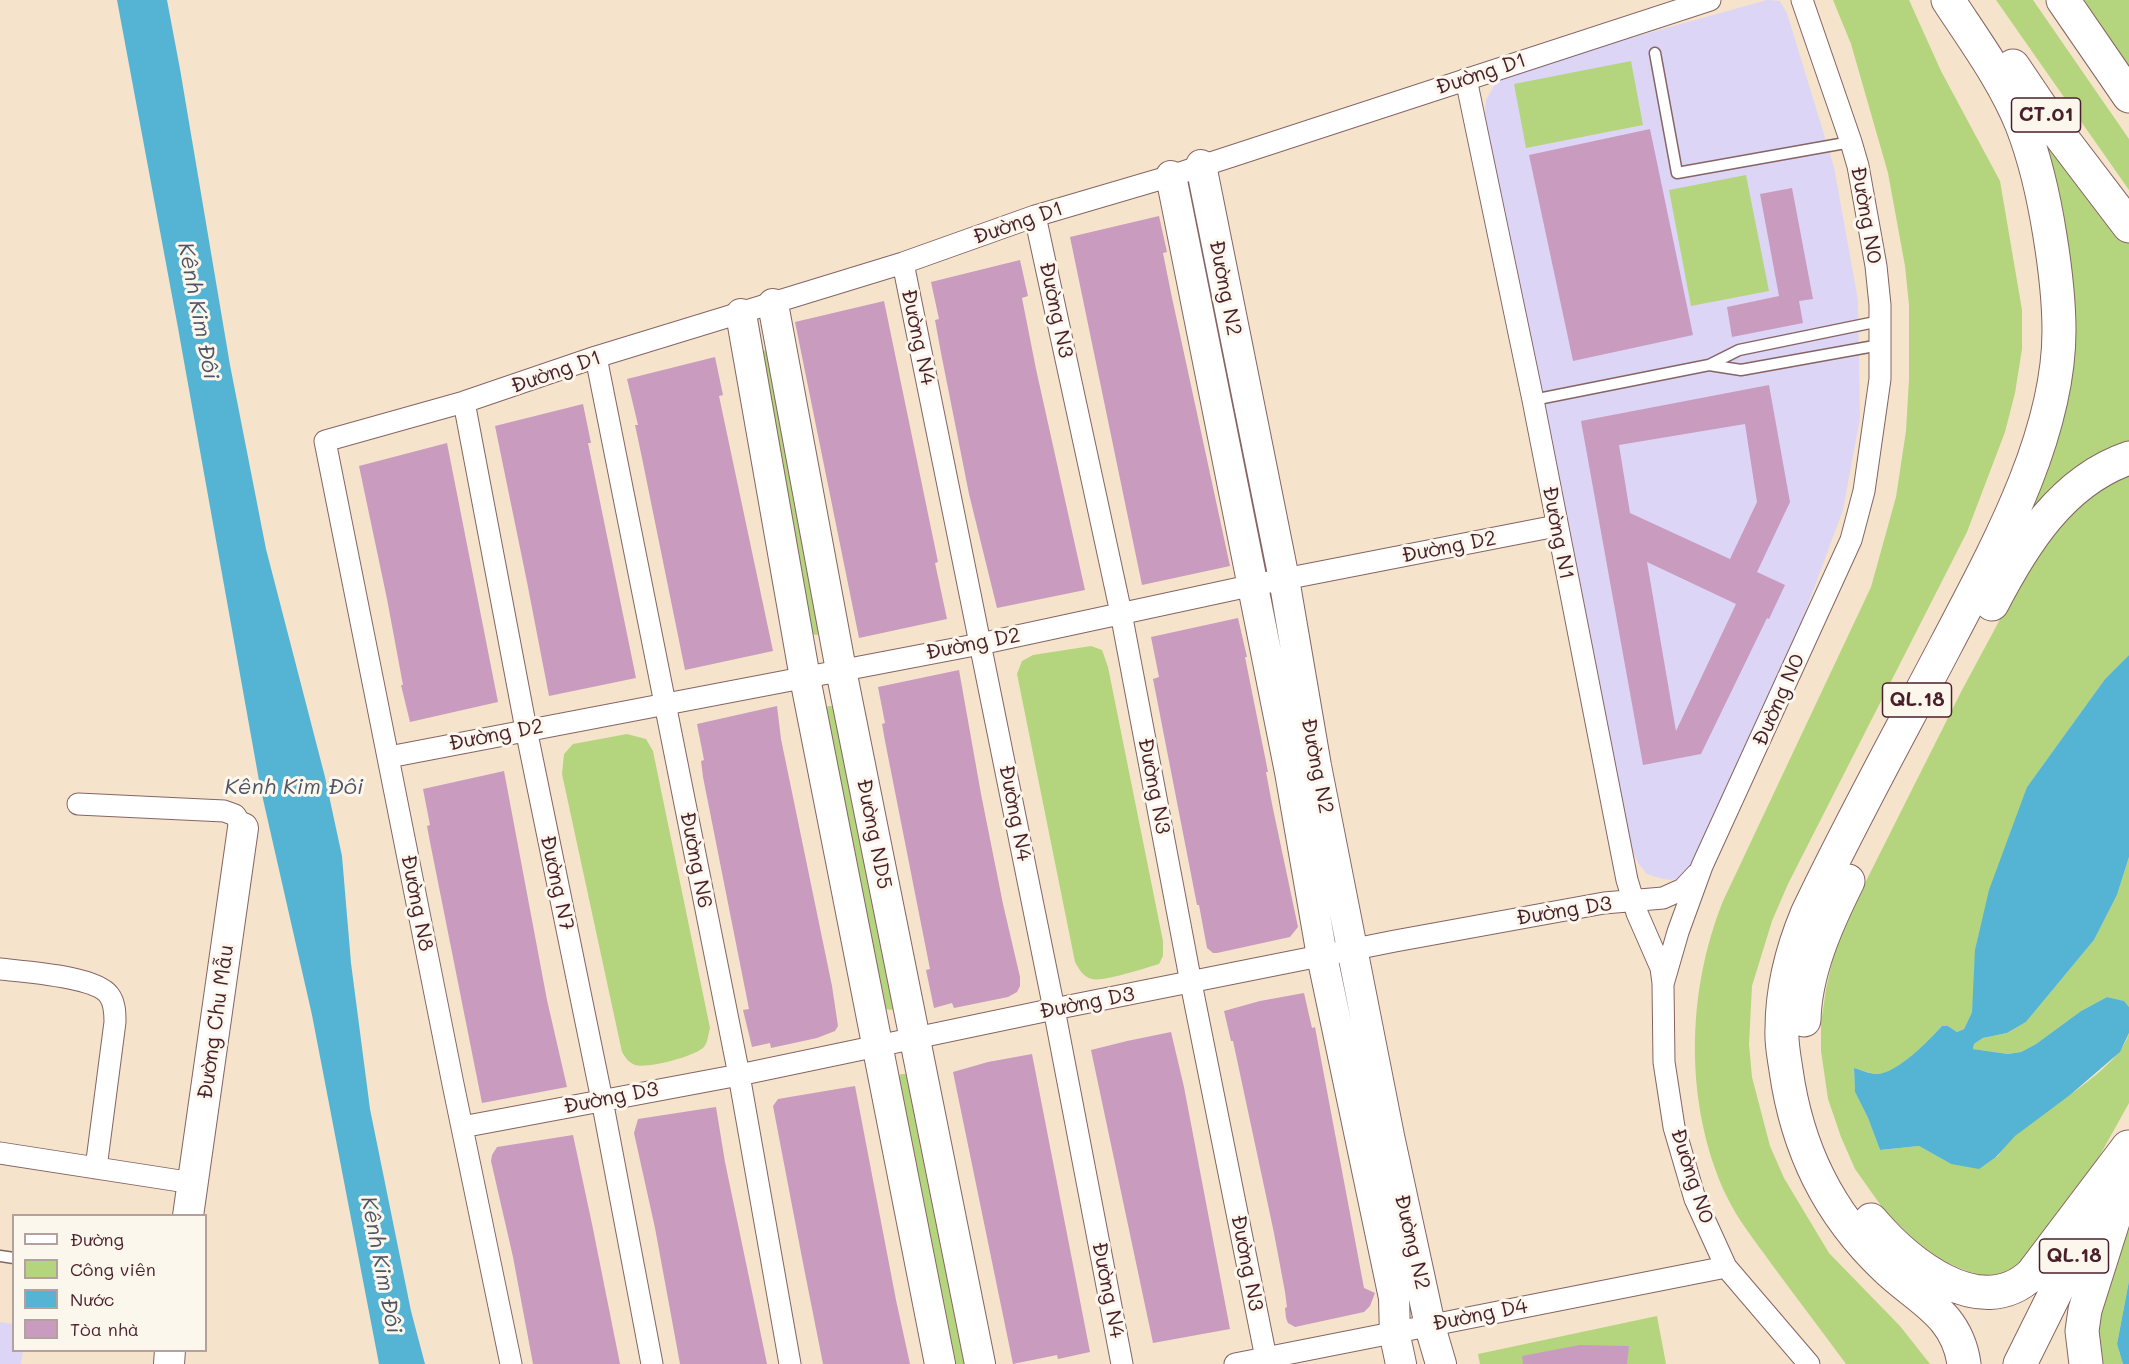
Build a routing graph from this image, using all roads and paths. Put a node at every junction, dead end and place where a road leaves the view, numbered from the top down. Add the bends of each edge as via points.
1 (1710, 0) edge
2 (1802, 0) edge
3 (1948, 0) edge
4 (1968, 0) edge
5 (2063, 0) edge
6 (1655, 53) dead end
7 (1466, 79) junction
8 (2129, 96) edge
9 (1851, 142) junction
10 (1201, 165) junction
11 (1171, 176) junction
12 (1035, 216) junction
13 (2129, 225) edge
14 (903, 263) junction
15 (773, 304) junction
16 (741, 314) junction
17 (1880, 321) junction
18 (1880, 345) junction
19 (596, 357) junction
20 (1709, 365) junction
21 (1242, 371) junction
22 (1212, 378) junction
23 (1533, 400) junction
24 (464, 402) junction
25 (325, 441) joint
26 (2129, 458) edge
27 (1556, 526) junction
28 (1284, 579) junction
29 (1254, 585) junction
30 (1121, 613) junction
31 (980, 644) junction
32 (841, 670) junction
33 (806, 678) junction
34 (665, 702) junction
35 (526, 729) junction
36 (388, 757) junction
37 (1303, 769) junction
38 (78, 804) dead end
39 (243, 828) joint
40 (1702, 866) junction
41 (1633, 900) junction
42 (1353, 950) junction
43 (1322, 956) junction
44 (0, 969) edge
45 (1191, 983) junction
46 (1663, 984) junction
47 (1054, 1009) junction
48 (915, 1038) junction
49 (879, 1046) junction
50 (739, 1075) junction
51 (602, 1100) junction
52 (462, 1127) junction
53 (1375, 1138) junction
54 (0, 1153) edge
55 (2129, 1154) edge
56 (96, 1168) junction
57 (193, 1183) junction
58 (188, 1214) edge
59 (1726, 1267) junction
60 (1430, 1325) junction
61 (1950, 1329) junction
62 (1395, 1332) junction
63 (1266, 1358) junction
64 (511, 1364) edge
65 (652, 1364) edge
66 (790, 1364) edge
67 (940, 1364) edge
68 (980, 1364) edge
69 (1122, 1364) edge
70 (1235, 1364) edge
71 (1401, 1364) edge
72 (1441, 1364) edge
73 (1809, 1364) edge
74 (1953, 1364) edge
75 (1964, 1364) edge
76 (2020, 1364) edge
77 (2086, 1364) edge

1 - 7 street, Đường D1
2 - 9 street, Đường N0
3 - 61 highway, QL.18 via 2009,97 2036,164 2056,277 2059,332 2052,391 2031,468 2008,521 1807,914 1790,963 1781,1029 1793,1114 1824,1189 1872,1254 1932,1305
4 - 13 highway, CT.01 via 2059,134
5 - 8 highway
6 - 9 lane via 1677,173
7 - 10 street, Đường D1
7 - 23 street, Đường N1
9 - 17 street, Đường N0 via 1876,266
10 - 11 street, Đường D1
10 - 21 street, Đường N2
11 - 12 street, Đường D1
11 - 22 street, Đường N2
12 - 14 street, Đường D1
12 - 30 street, Đường N3
14 - 15 street, Đường D1
14 - 31 street, Đường N4
15 - 16 street, Đường D1
15 - 32 street, Đường ND5
16 - 19 street, Đường D1
16 - 33 street, Đường ND5
17 - 18 street, Đường N0
17 - 20 lane via 1739,350
18 - 20 lane via 1741,370
18 - 40 street, Đường N0 via 1880,380 1870,452 1851,540
19 - 24 street, Đường D1
19 - 34 street, Đường N6
20 - 23 lane
21 - 22 street
21 - 28 street, Đường N2
22 - 29 street, Đường N2
23 - 27 street, Đường N1
24 - 25 street, Đường D1
24 - 35 street, Đường N7
25 - 36 street, Đường N8
26 - 55 highway via 2092,475 2070,493 2036,529 2006,578 1831,916 1808,992 1804,1059 1820,1132 1853,1197 1908,1257 1966,1290 2005,1290 2023,1282
27 - 28 street, Đường D2
27 - 41 street, Đường N1
28 - 29 street, Đường D2
28 - 37 street, Đường N2
29 - 30 street, Đường D2
29 - 37 street, Đường N2
30 - 31 street, Đường D2
30 - 45 street, Đường N3
31 - 32 street, Đường D2
31 - 47 street, Đường N4
32 - 33 street, Đường D2
32 - 48 street, Đường ND5
33 - 34 street, Đường D2
33 - 49 street, Đường ND5
34 - 35 street, Đường D2
34 - 50 street, Đường N6
35 - 36 street, Đường D2
35 - 51 street, Đường N7
36 - 52 street, Đường N8
37 - 42 street, Đường N2
37 - 43 street, Đường N2
38 - 39 street via 224,811 238,818
39 - 57 street, Đường Chu Mẫu
40 - 41 street, Đường D3 via 1691,882 1676,893
40 - 46 street, Đường N0
41 - 42 street, Đường D3
41 - 46 street, Đường N1 via 1661,968
42 - 43 street, Đường D3
42 - 53 street, Đường N2
43 - 45 street, Đường D3
43 - 53 street, Đường N2
44 - 56 street via 92,983 113,1001 115,1022
45 - 47 street, Đường D3
45 - 63 street, Đường N3
46 - 59 street, Đường N0 via 1664,1062 1674,1127 1695,1199
47 - 48 street, Đường D3
47 - 69 street, Đường N4
48 - 49 street, Đường D3
48 - 68 street, Đường ND5
49 - 50 street, Đường D3
49 - 67 street, Đường ND5
50 - 51 street, Đường D3
50 - 66 street, Đường N6
51 - 52 street, Đường D3
51 - 65 street, Đường N7
52 - 64 street, Đường N8
53 - 60 street, Đường N2
53 - 62 street, Đường N2
54 - 56 street
55 - 76 highway, QL.18
55 - 77 highway via 2085,1310 2082,1330
56 - 57 street
57 - 58 street, Đường Chu Mẫu
59 - 60 street, Đường D4
59 - 73 street, Đường N0
60 - 62 street, Đường D4
60 - 72 street, Đường N2
61 - 74 street
61 - 75 highway, QL.18
62 - 63 street, Đường D4
62 - 71 street, Đường N2
63 - 70 street, Đường D4

